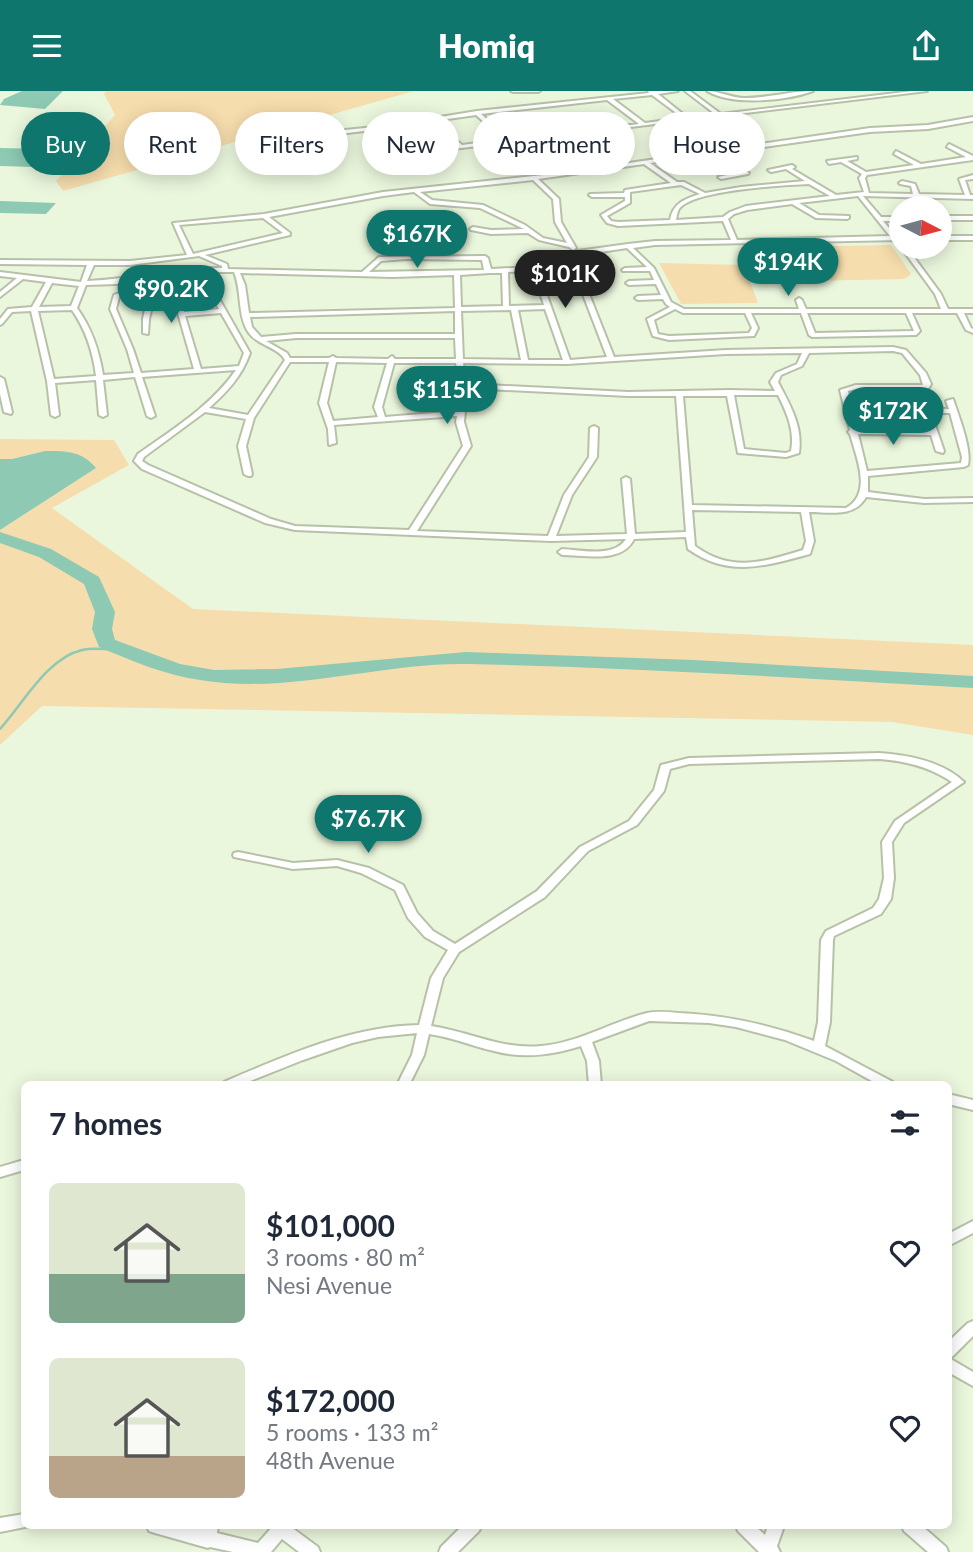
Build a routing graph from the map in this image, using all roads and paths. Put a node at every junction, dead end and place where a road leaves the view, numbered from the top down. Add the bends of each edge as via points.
1 (513, 91) edge
2 (538, 91) edge
3 (676, 91) edge
4 (687, 91) edge
5 (709, 91) edge
6 (811, 91) edge
7 (925, 91) edge
8 (651, 92) edge
9 (608, 99) junction
10 (743, 99) junction
11 (759, 111) junction
12 (486, 112) edge
13 (678, 112) edge
14 (715, 112) edge
15 (749, 112) edge
16 (973, 119) edge
17 (649, 123) edge
18 (643, 124) junction
19 (635, 125) edge
20 (459, 144) edge
21 (960, 145) dead end
22 (473, 146) edge
23 (949, 146) junction
24 (459, 147) edge
25 (462, 147) junction
26 (938, 147) dead end
27 (907, 152) dead end
28 (896, 153) junction
29 (885, 155) dead end
30 (855, 158) dead end
31 (973, 158) edge
32 (842, 160) junction
33 (829, 162) dead end
34 (646, 163) junction
35 (635, 164) edge
36 (795, 166) dead end
37 (920, 166) junction
38 (786, 167) junction
39 (771, 170) dead end
40 (865, 174) junction
41 (552, 175) edge
42 (734, 175) joint
43 (721, 177) dead end
44 (973, 177) edge
45 (534, 178) junction
46 (809, 182) junction
47 (675, 183) junction
48 (902, 183) dead end
49 (752, 188) junction
50 (414, 190) junction
51 (859, 194) junction
52 (867, 194) junction
53 (592, 195) dead end
54 (626, 195) junction
55 (705, 195) junction
56 (917, 195) junction
57 (834, 196) junction
58 (940, 196) edge
59 (952, 196) edge
60 (971, 197) edge
61 (793, 202) junction
62 (264, 216) junction
63 (847, 217) dead end
64 (952, 218) edge
65 (973, 218) edge
66 (725, 219) junction
67 (879, 219) junction
68 (889, 219) edge
69 (673, 220) junction
70 (473, 229) dead end
71 (889, 229) edge
72 (528, 231) junction
73 (889, 238) edge
74 (952, 238) edge
75 (973, 238) edge
76 (734, 240) junction
77 (570, 245) junction
78 (628, 246) junction
79 (574, 253) junction
80 (195, 255) junction
81 (913, 259) edge
82 (0, 263) edge
83 (91, 263) junction
84 (534, 269) junction
85 (652, 269) junction
86 (625, 270) dead end
87 (200, 271) junction
88 (225, 271) junction
89 (505, 271) junction
90 (237, 272) junction
91 (488, 272) junction
92 (169, 273) junction
93 (457, 273) junction
94 (0, 274) edge
95 (365, 274) junction
96 (148, 277) junction
97 (20, 279) junction
98 (49, 282) junction
99 (657, 282) junction
100 (629, 283) dead end
101 (84, 284) junction
102 (0, 295) edge
103 (140, 295) junction
104 (664, 297) junction
105 (638, 298) dead end
106 (799, 300) dead end
107 (876, 301) dead end
108 (549, 307) junction
109 (74, 308) junction
110 (510, 308) junction
111 (673, 308) junction
112 (0, 310) edge
113 (10, 310) junction
114 (34, 310) junction
115 (458, 310) junction
116 (944, 310) junction
117 (959, 310) junction
118 (222, 311) junction
119 (882, 311) junction
120 (908, 311) junction
121 (973, 311) edge
122 (803, 312) junction
123 (748, 313) junction
124 (182, 314) junction
125 (248, 315) junction
126 (0, 323) edge
127 (973, 331) edge
128 (146, 333) dead end
129 (812, 335) junction
130 (458, 336) junction
131 (261, 339) junction
132 (810, 352) junction
133 (333, 358) junction
134 (392, 358) junction
135 (459, 359) junction
136 (611, 359) junction
137 (288, 360) junction
138 (525, 361) junction
139 (567, 362) junction
140 (241, 368) junction
141 (198, 371) junction
142 (137, 375) junction
143 (99, 377) junction
144 (0, 379) edge
145 (51, 381) junction
146 (464, 386) junction
147 (730, 392) junction
148 (780, 393) junction
149 (679, 394) junction
150 (950, 401) dead end
151 (847, 408) junction
152 (203, 409) junction
153 (927, 411) junction
154 (954, 411) junction
155 (8, 412) dead end
156 (462, 413) junction
157 (55, 415) dead end
158 (103, 415) dead end
159 (151, 416) dead end
160 (250, 418) junction
161 (382, 419) junction
162 (330, 423) junction
163 (594, 428) dead end
164 (852, 432) junction
165 (934, 433) junction
166 (332, 443) dead end
167 (940, 451) dead end
168 (248, 474) dead end
169 (863, 474) junction
170 (626, 479) dead end
171 (865, 494) junction
172 (973, 500) edge
173 (687, 507) junction
174 (805, 510) junction
175 (411, 534) junction
176 (689, 534) junction
177 (631, 537) junction
178 (551, 539) junction
179 (562, 552) dead end
180 (238, 855) dead end
181 (455, 949) junction
182 (424, 1029) junction
183 (586, 1042) junction
184 (819, 1046) junction
185 (237, 1081) edge
186 (405, 1081) edge
187 (595, 1081) edge
188 (882, 1081) edge
189 (952, 1100) edge
190 (973, 1105) edge
191 (21, 1166) edge
192 (0, 1172) edge
193 (973, 1226) edge
194 (952, 1239) edge
195 (973, 1327) edge
196 (952, 1348) edge
197 (952, 1367) edge
198 (973, 1380) edge
199 (21, 1522) edge
200 (0, 1525) edge
201 (178, 1529) edge
202 (281, 1529) edge
203 (285, 1529) edge
204 (470, 1529) edge
205 (747, 1529) edge
206 (775, 1529) edge
207 (913, 1529) edge
208 (209, 1533) edge
209 (769, 1551) edge
210 (260, 1552) edge
211 (312, 1552) edge
212 (447, 1552) edge
213 (940, 1552) edge

1 - 2 street
3 - 8 street
4 - 14 street
5 - 10 street via 725,99
6 - 10 street
7 - 11 street
8 - 9 street
8 - 13 street
9 - 12 street
9 - 18 street
10 - 11 street
11 - 15 street
16 - 34 street
17 - 18 street
18 - 19 street
20 - 25 street
21 - 23 street
22 - 25 street
23 - 26 street
23 - 31 street
24 - 25 street
27 - 28 street
28 - 29 street
28 - 37 street
30 - 32 street
31 - 37 street
32 - 33 street
32 - 40 street
34 - 35 street
34 - 47 street
36 - 38 street
37 - 40 street
38 - 39 street
38 - 46 street
40 - 52 street
41 - 45 street
42 - 43 street
42 - 49 street
44 - 60 street via 962,179
45 - 50 street
45 - 77 street via 556,199 558,222
46 - 49 street
46 - 57 street
47 - 54 street via 634,189
47 - 55 street via 688,184
48 - 56 street via 913,185
49 - 55 street
50 - 62 street
50 - 72 street via 430,202 481,206
51 - 52 street
51 - 57 street
51 - 67 street
52 - 56 street
53 - 54 street
54 - 69 street via 628,202 605,212 609,222
55 - 69 street via 679,206
56 - 58 street
57 - 61 street
59 - 60 street
61 - 63 street via 818,217
61 - 66 street via 746,208
62 - 80 street via 288,234
62 - 80 street via 175,223
64 - 65 street
66 - 69 street
66 - 76 street
67 - 68 street
67 - 71 street
70 - 72 street
72 - 77 street
73 - 76 street
74 - 75 street
76 - 78 street
77 - 79 street
78 - 79 street
78 - 85 street
79 - 84 street
79 - 136 street
80 - 83 street
80 - 88 street via 219,261
81 - 116 street
82 - 83 street
83 - 101 street
84 - 89 street
84 - 108 street
85 - 86 street
85 - 99 street
87 - 88 street
87 - 92 street
87 - 118 street
88 - 90 street
89 - 91 street
89 - 110 street
90 - 95 street
90 - 125 street
91 - 93 street
91 - 95 street via 485,258 420,256 376,260
92 - 96 street
92 - 124 street
93 - 95 street
93 - 115 street
94 - 97 street
96 - 101 street
96 - 103 street
97 - 98 street
97 - 102 street
98 - 101 street
98 - 114 street
99 - 100 street
99 - 104 street
101 - 109 street
103 - 128 street via 151,298
103 - 142 street via 116,296 113,309
104 - 105 street
104 - 111 street
106 - 122 street
107 - 119 street
108 - 110 street
108 - 139 street
109 - 114 street
109 - 143 street via 85,321
110 - 115 street
110 - 138 street
111 - 123 street
111 - 123 street via 650,320 655,335 752,335 755,328
112 - 113 street
113 - 114 street
113 - 126 street
114 - 145 street
115 - 125 street
115 - 130 street
116 - 117 street
116 - 120 street
117 - 121 street
117 - 127 street
118 - 124 street
118 - 140 street via 247,353
119 - 120 street
119 - 122 street
120 - 129 street via 915,333
122 - 123 street
122 - 129 street
124 - 141 street
125 - 131 street via 250,327
129 - 132 street
130 - 131 street
130 - 135 street
131 - 137 street
132 - 136 street
132 - 148 street via 800,365 778,374 774,382
132 - 151 street via 904,351 927,384 847,388
133 - 134 street
133 - 137 street
133 - 162 street via 323,403
134 - 135 street
134 - 161 street via 378,407
135 - 138 street
135 - 146 street
136 - 139 street
137 - 160 street
138 - 139 street
140 - 141 street
140 - 152 street
141 - 142 street
142 - 143 street
142 - 159 street
143 - 145 street
143 - 158 street
144 - 155 street
145 - 157 street
146 - 149 street
146 - 156 street
147 - 148 street
147 - 148 street via 741,451 786,455 797,449 786,399
147 - 149 street
149 - 173 street
150 - 154 street
151 - 153 street
151 - 164 street
152 - 160 street
152 - 175 street via 138,461 159,475 284,525
153 - 154 street
153 - 165 street
154 - 169 street via 964,465
156 - 161 street
156 - 175 street via 467,446
160 - 168 street via 242,446
161 - 162 street
162 - 166 street
163 - 178 street via 593,457 568,495
164 - 165 street
164 - 169 street
165 - 167 street
169 - 171 street
170 - 177 street
171 - 172 street via 924,501
171 - 174 street via 856,507 847,510
173 - 174 street
173 - 176 street
174 - 176 street via 810,548 778,560 721,566 691,547
175 - 178 street
176 - 177 street
177 - 178 street
177 - 179 street via 622,551
180 - 181 street via 293,866 337,863 365,870 399,888 412,915 429,934
181 - 182 street via 437,978
181 - 184 street via 541,894 584,849 634,823 659,792 665,767 689,761 879,756 942,769 959,782 900,821 887,842 889,878 877,911 830,934 827,940
182 - 183 street via 490,1048 522,1051
182 - 185 street via 389,1030 288,1059
182 - 186 street
183 - 184 street via 654,1016 707,1017 751,1025
183 - 187 street
184 - 188 street
189 - 190 street
191 - 192 street
193 - 194 street
195 - 196 street
197 - 198 street
199 - 200 street
201 - 208 street
202 - 210 street
203 - 211 street
204 - 212 street
205 - 209 street
206 - 209 street
207 - 213 street
208 - 210 street

